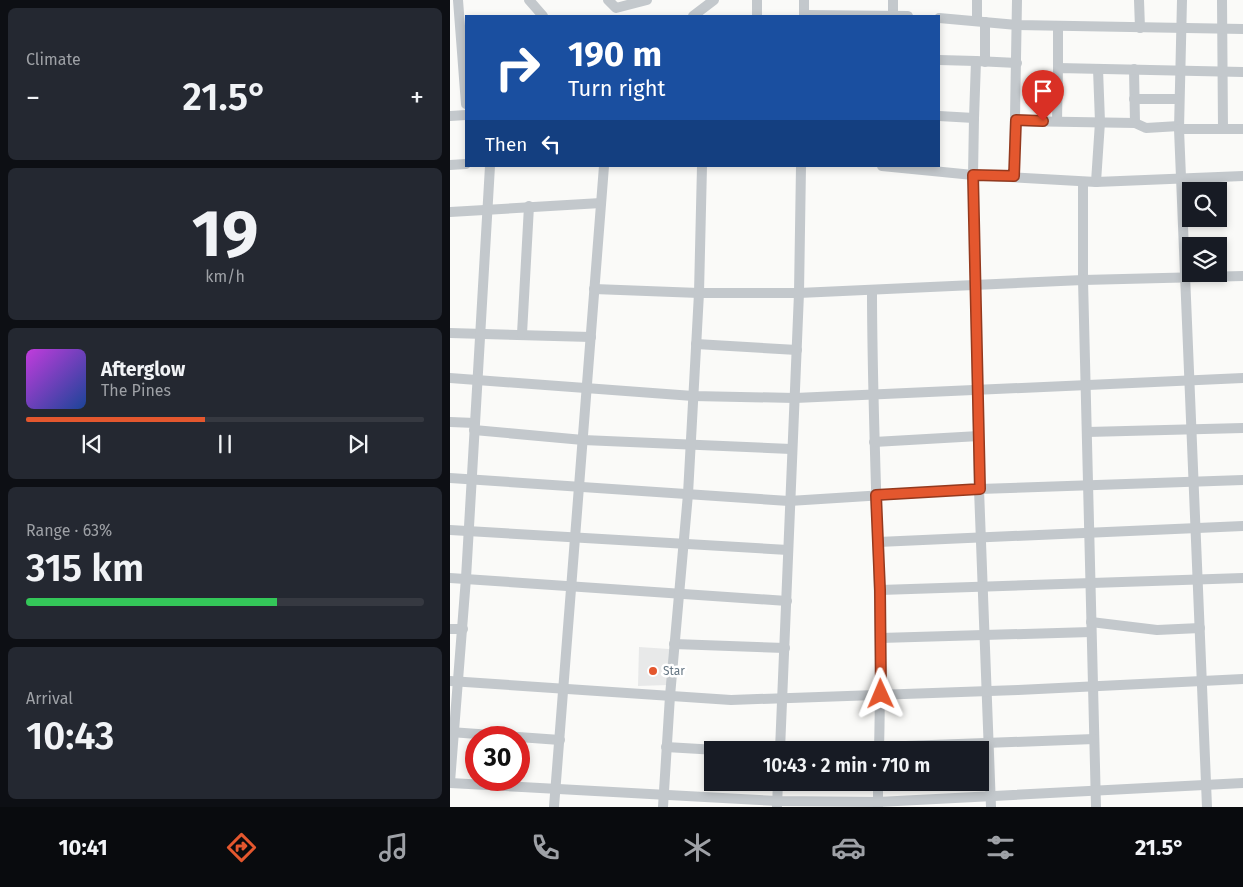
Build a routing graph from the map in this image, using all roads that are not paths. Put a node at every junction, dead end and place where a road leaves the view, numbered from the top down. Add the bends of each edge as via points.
1 (458, 0) edge
2 (529, 0) edge
3 (608, 0) edge
4 (647, 0) edge
5 (714, 0) edge
6 (757, 0) edge
7 (804, 0) edge
8 (893, 0) edge
9 (977, 0) edge
10 (1017, 0) edge
11 (1139, 0) edge
12 (1182, 0) edge
13 (1222, 0) edge
14 (616, 8) edge
15 (455, 14) edge
16 (542, 15) edge
17 (695, 15) edge
18 (757, 15) edge
19 (804, 15) edge
20 (893, 15) edge
21 (940, 18) edge
22 (981, 22) junction
23 (1017, 25) junction
24 (1058, 26) junction
25 (1140, 28) junction
26 (1182, 29) junction
27 (1223, 29) junction
28 (1243, 29) edge
29 (463, 32) edge
30 (940, 60) edge
31 (981, 61) junction
32 (1017, 63) junction
33 (1058, 68) junction
34 (465, 69) edge
35 (1098, 69) junction
36 (1134, 69) junction
37 (1181, 71) junction
38 (1224, 71) junction
39 (1243, 72) edge
40 (1178, 98) junction
41 (1134, 99) junction
42 (465, 115) edge
43 (450, 116) edge
44 (940, 116) edge
45 (974, 118) junction
46 (1016, 120) junction
47 (1057, 121) junction
48 (1100, 122) junction
49 (1135, 123) junction
50 (1179, 128) junction
51 (1223, 129) junction
52 (1243, 129) edge
53 (450, 164) edge
54 (465, 164) edge
55 (490, 167) edge
56 (604, 167) edge
57 (702, 167) edge
58 (802, 167) edge
59 (892, 167) edge
60 (973, 175) junction
61 (1014, 176) junction
62 (1243, 176) edge
63 (1181, 179) junction
64 (1083, 182) junction
65 (1096, 182) junction
66 (601, 203) junction
67 (529, 206) junction
68 (488, 210) junction
69 (450, 212) edge
70 (1184, 237) edge
71 (1227, 276) edge
72 (1243, 276) edge
73 (1182, 277) edge
74 (1083, 280) junction
75 (1186, 282) edge
76 (976, 284) junction
77 (594, 289) junction
78 (872, 290) junction
79 (699, 293) junction
80 (799, 293) junction
81 (450, 333) edge
82 (481, 334) junction
83 (522, 334) junction
84 (591, 337) junction
85 (696, 344) junction
86 (797, 350) junction
87 (450, 378) edge
88 (1243, 378) edge
89 (478, 380) junction
90 (1189, 380) junction
91 (1086, 384) junction
92 (587, 387) junction
93 (978, 388) junction
94 (872, 394) junction
95 (693, 396) junction
96 (795, 398) junction
97 (450, 422) edge
98 (474, 426) junction
99 (1243, 428) edge
100 (1191, 429) junction
101 (1087, 432) junction
102 (978, 436) junction
103 (583, 440) junction
104 (874, 442) junction
105 (691, 444) junction
106 (792, 449) junction
107 (450, 478) edge
108 (471, 479) junction
109 (1243, 480) edge
110 (1193, 482) junction
111 (1088, 485) junction
112 (579, 486) junction
113 (980, 489) junction
114 (688, 494) junction
115 (876, 495) junction
116 (789, 501) junction
117 (1243, 526) edge
118 (1195, 528) junction
119 (450, 530) edge
120 (468, 531) junction
121 (1089, 532) junction
122 (982, 536) junction
123 (575, 538) junction
124 (878, 542) junction
125 (684, 544) junction
126 (788, 550) junction
127 (450, 578) edge
128 (466, 578) junction
129 (1243, 578) edge
130 (1198, 581) junction
131 (1090, 583) junction
132 (572, 585) junction
133 (984, 585) junction
134 (880, 590) junction
135 (679, 593) junction
136 (788, 600) junction
137 (1091, 627) junction
138 (1200, 628) junction
139 (450, 629) edge
140 (463, 629) junction
141 (985, 635) junction
142 (880, 638) junction
143 (674, 644) junction
144 (785, 648) junction
145 (1243, 679) edge
146 (455, 681) edge
147 (1202, 681) junction
148 (564, 688) junction
149 (1092, 688) junction
150 (986, 691) junction
151 (881, 694) junction
152 (670, 696) junction
153 (783, 698) junction
154 (452, 732) edge
155 (1094, 739) junction
156 (560, 740) junction
157 (781, 741) edge
158 (879, 741) edge
159 (988, 741) edge
160 (989, 743) edge
161 (666, 747) junction
162 (704, 749) edge
163 (989, 770) edge
164 (450, 782) edge
165 (1243, 784) edge
166 (1206, 785) junction
167 (556, 789) junction
168 (1096, 790) junction
169 (778, 791) edge
170 (878, 791) edge
171 (664, 795) junction
172 (990, 796) junction
173 (711, 802) edge
174 (777, 804) edge
175 (878, 804) edge
176 (554, 807) edge
177 (663, 807) edge
178 (990, 807) edge
179 (1096, 807) edge
180 (1207, 807) edge

1 - 15 street
2 - 16 street
3 - 14 street
4 - 14 street
5 - 17 street
6 - 18 street
7 - 19 street
8 - 20 street
9 - 22 street
10 - 23 street
11 - 25 street
12 - 26 street
13 - 27 street
15 - 29 street
21 - 22 street
22 - 23 street
22 - 31 street
23 - 24 street
23 - 32 street
24 - 25 street
24 - 33 street
25 - 26 street
26 - 27 street
26 - 37 street
27 - 28 street
27 - 38 street
29 - 34 street
30 - 31 street
31 - 32 street
31 - 45 street
32 - 46 street
33 - 35 street
33 - 47 street
35 - 36 street
35 - 48 street
36 - 37 street
36 - 41 street
37 - 38 street
37 - 40 street
38 - 39 street
38 - 51 street
40 - 41 street
40 - 50 street
41 - 49 street
42 - 43 street
44 - 45 street
45 - 60 street
46 - 47 street
46 - 61 street
47 - 48 street
48 - 49 street
48 - 65 street
49 - 50 street via 1146,128
50 - 51 street
50 - 63 street
51 - 52 street
53 - 54 street
55 - 68 street
56 - 66 street
57 - 79 street
58 - 80 street
59 - 60 street
60 - 61 street
60 - 76 street
61 - 64 street
62 - 63 street
63 - 65 street
63 - 70 street
64 - 65 street
64 - 74 street
66 - 67 street
66 - 77 street
67 - 68 street
67 - 83 street
68 - 69 street
68 - 82 street
71 - 72 street
73 - 74 street
74 - 76 street
74 - 91 street
75 - 90 street
76 - 78 street
76 - 93 street
77 - 79 street
77 - 84 street
78 - 80 street
78 - 94 street
79 - 80 street
79 - 85 street
80 - 86 street
81 - 82 street
82 - 83 street
82 - 89 street
83 - 84 street
84 - 92 street
85 - 86 street
85 - 95 street
86 - 96 street
87 - 89 street
88 - 90 street
89 - 92 street
89 - 98 street
90 - 91 street
90 - 100 street
91 - 93 street
91 - 101 street
92 - 95 street
92 - 103 street
93 - 94 street
93 - 102 street
94 - 96 street
94 - 104 street
95 - 96 street
95 - 105 street
96 - 106 street
97 - 98 street
98 - 103 street
98 - 108 street
99 - 100 street
100 - 101 street
100 - 110 street
101 - 111 street
102 - 104 street
102 - 113 street
103 - 105 street
103 - 112 street
104 - 115 street
105 - 106 street
105 - 114 street
106 - 116 street
107 - 108 street
108 - 112 street
108 - 120 street
109 - 110 street
110 - 111 street
110 - 118 street
111 - 113 street
111 - 121 street
112 - 114 street
112 - 123 street
113 - 115 street
113 - 122 street
114 - 116 street
114 - 125 street
115 - 116 street
115 - 124 street
116 - 126 street
117 - 118 street
118 - 121 street
118 - 130 street
119 - 120 street
120 - 123 street
120 - 128 street
121 - 122 street
121 - 131 street
122 - 124 street
122 - 133 street
123 - 125 street
123 - 132 street
124 - 134 street
125 - 126 street
125 - 135 street
126 - 136 street
127 - 128 street
128 - 132 street
128 - 140 street
129 - 130 street
130 - 131 street
130 - 138 street
131 - 133 street
131 - 137 street
132 - 135 street
132 - 148 street
133 - 134 street
133 - 141 street
134 - 142 street
135 - 136 street
135 - 143 street
136 - 144 street
137 - 138 street
137 - 141 street
137 - 149 street
138 - 147 street
139 - 140 street
140 - 146 street
141 - 142 street
141 - 150 street
142 - 151 street
143 - 144 street
143 - 152 street
144 - 153 street
145 - 147 street
146 - 148 street
146 - 154 street
147 - 149 street
147 - 166 street
148 - 152 street
148 - 156 street
149 - 150 street
149 - 155 street
150 - 151 street
150 - 159 street
151 - 153 street
151 - 158 street
152 - 153 street
152 - 161 street
153 - 157 street
154 - 156 street
154 - 164 street
155 - 160 street
155 - 168 street
156 - 167 street
161 - 162 street
161 - 171 street
163 - 172 street
164 - 167 street
165 - 166 street
166 - 168 street
166 - 180 street
167 - 171 street
167 - 176 street
168 - 172 street
168 - 179 street
169 - 174 street
170 - 175 street
171 - 173 street
171 - 177 street
172 - 175 street
172 - 178 street
173 - 174 street
174 - 175 street

